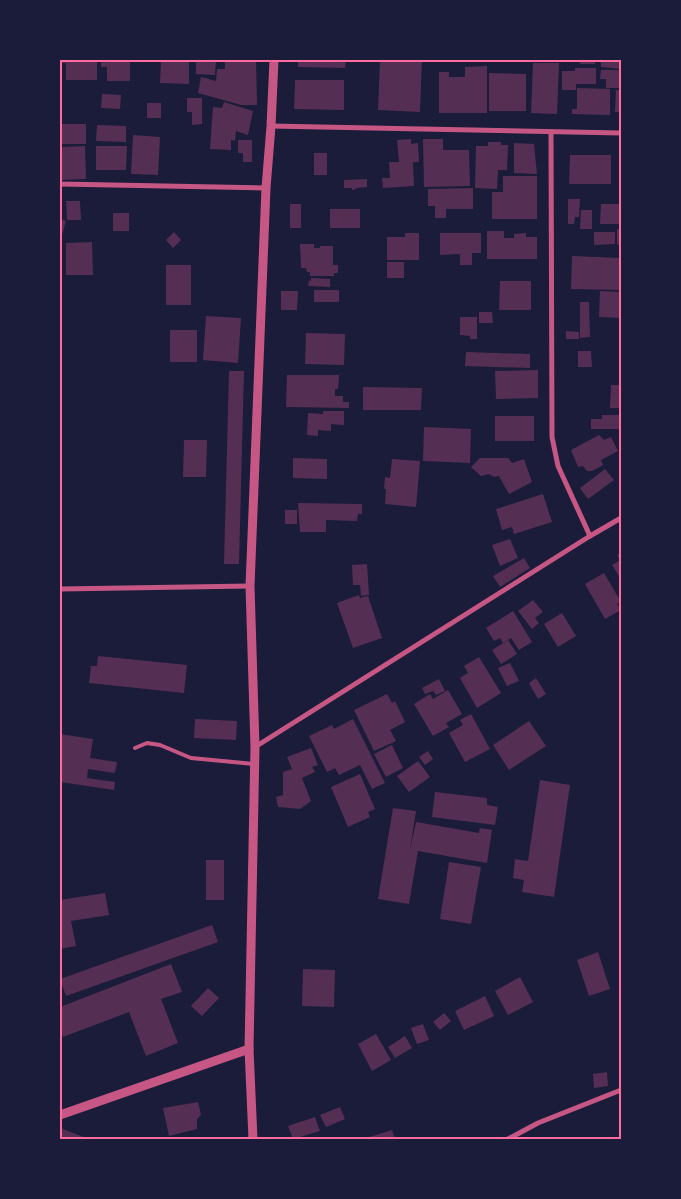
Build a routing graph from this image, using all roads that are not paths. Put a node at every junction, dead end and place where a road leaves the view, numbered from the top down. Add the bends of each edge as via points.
1 (274, 60) edge
2 (271, 126) junction
3 (552, 132) junction
4 (621, 132) edge
5 (60, 184) edge
6 (266, 188) junction
7 (621, 518) edge
8 (590, 536) junction
9 (250, 586) junction
10 (60, 589) edge
11 (255, 747) junction
12 (135, 748) dead end
13 (254, 764) junction
14 (249, 1049) junction
15 (621, 1090) edge
16 (60, 1114) edge
17 (253, 1139) edge
18 (508, 1139) edge

1 - 2 street
2 - 3 street
2 - 6 street
3 - 4 street
3 - 8 street via 552,437 558,466
5 - 6 street
6 - 9 street
7 - 8 street
8 - 11 street
9 - 10 street
9 - 11 street
11 - 13 street
12 - 13 lane via 147,743 191,758
13 - 14 street
14 - 16 street
14 - 17 street
15 - 18 street via 538,1123

